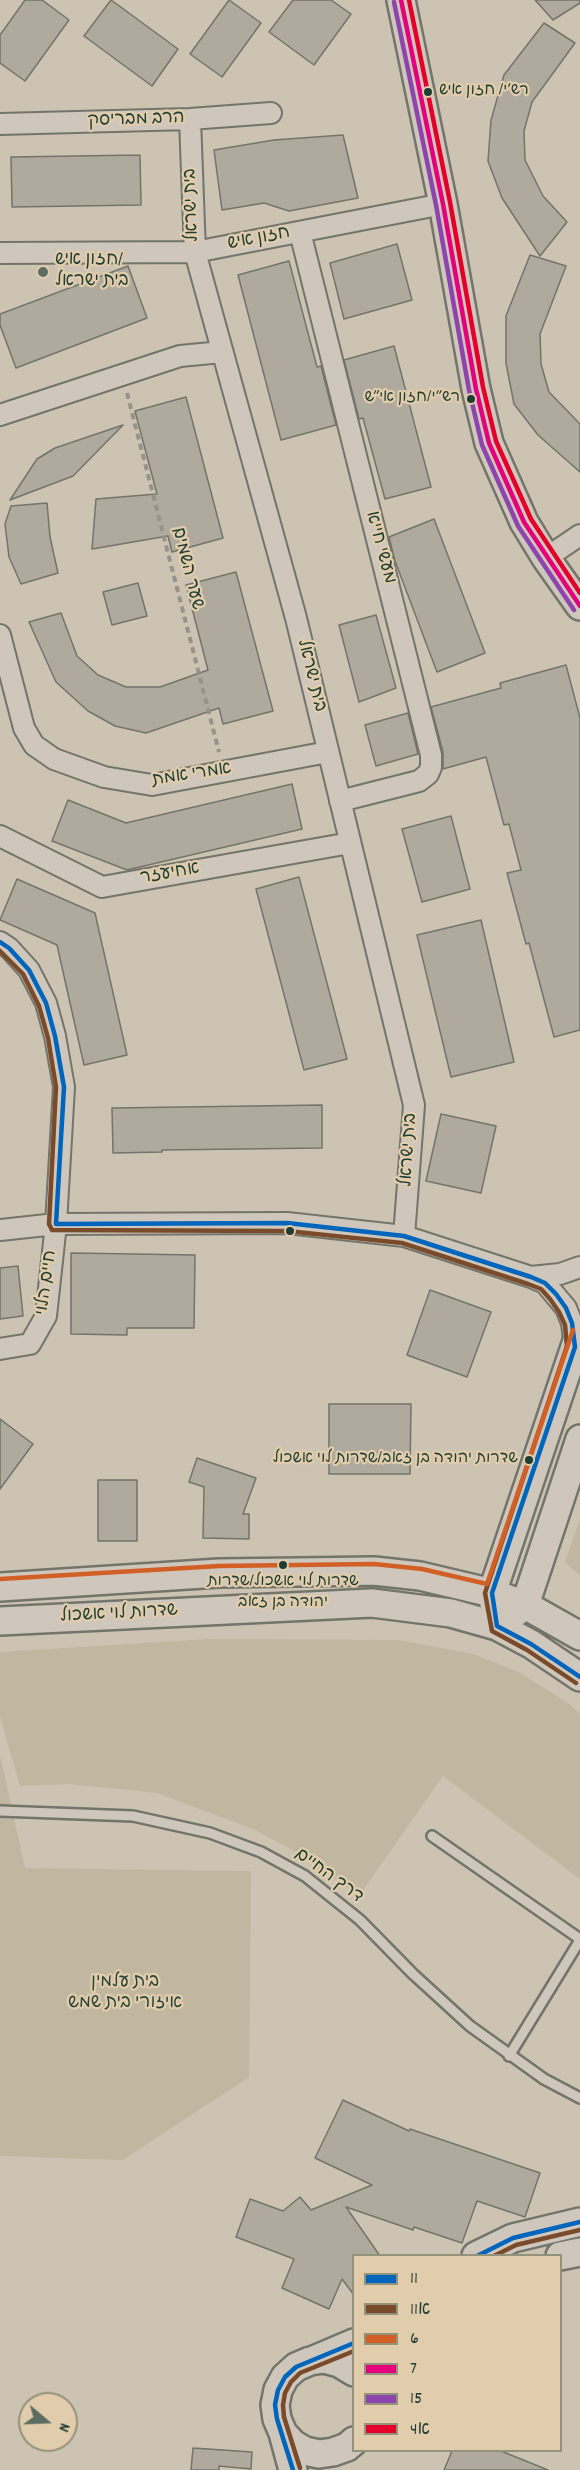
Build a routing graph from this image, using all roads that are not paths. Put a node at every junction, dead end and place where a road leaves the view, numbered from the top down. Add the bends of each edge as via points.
1 (401, 0) edge
2 (271, 112) dead end
3 (190, 119) junction
4 (0, 124) edge
5 (443, 204) junction
6 (300, 232) junction
7 (195, 252) junction
8 (0, 254) edge
9 (222, 352) junction
10 (0, 415) edge
11 (580, 535) edge
12 (546, 558) junction
13 (580, 606) edge
14 (0, 635) edge
15 (328, 752) junction
16 (340, 801) junction
17 (0, 836) edge
18 (350, 843) junction
19 (0, 942) edge
20 (56, 1224) junction
21 (0, 1230) edge
22 (404, 1236) junction
23 (580, 1267) edge
24 (531, 1277) junction
25 (577, 1339) edge
26 (0, 1349) edge
27 (580, 1439) edge
28 (0, 1587) edge
29 (492, 1593) junction
30 (525, 1605) junction
31 (0, 1621) edge
32 (497, 1626) junction
33 (580, 1636) edge
34 (580, 1677) edge
35 (0, 1811) edge
36 (432, 1836) dead end
37 (580, 1939) edge
38 (509, 2056) junction
39 (580, 2098) edge
40 (580, 2222) edge
41 (580, 2252) edge
42 (480, 2254) edge
43 (562, 2256) edge
44 (352, 2344) edge
45 (310, 2361) junction
46 (352, 2371) edge
47 (283, 2433) junction
48 (352, 2442) edge
49 (352, 2452) edge
50 (293, 2470) edge
51 (344, 2470) edge

1 - 5 main road
2 - 3 street, הרב מבריסק
3 - 4 street, הרב מבריסק
3 - 7 street, בית ישראל
5 - 6 street, חזון איש
5 - 12 main road via 489,443 519,511
6 - 7 street, חזון איש
6 - 16 street, מעשי חייא via 431,755 428,774 418,781
7 - 8 street, חזון איש
7 - 9 street, בית ישראל
9 - 10 street via 180,356
9 - 15 street, בית ישראל via 296,618
11 - 12 street
12 - 13 main road
14 - 15 street, אמרי אמת via 24,728 34,745 54,759 104,777 152,785
15 - 16 street, בית ישראל
16 - 18 street, בית ישראל
17 - 18 street, אחיעזר via 102,887
18 - 22 street, בית ישראל via 414,1105
19 - 20 street, חיים הלוי via 29,969 46,1003 55,1036 64,1087
20 - 21 street
20 - 22 street via 287,1223
20 - 26 street, חיים הלוי via 46,1317 30,1344
22 - 24 street
23 - 24 street
24 - 25 street via 545,1283 566,1308
25 - 29 main road
27 - 30 main road
28 - 29 main road, שדרות לוי אשכול via 219,1574 363,1571 420,1576
29 - 30 main road, שדרות לוי אשכול
29 - 32 main road
30 - 32 main road
30 - 33 main road, שדרות לוי אשכול
31 - 32 main road, שדרות לוי אשכול via 372,1603 451,1613
32 - 34 main road, שדרות לוי אשכול
35 - 38 lane, דרך החיים via 133,1816 210,1833 261,1852 305,1876 360,1920 453,2011
36 - 37 lane
37 - 38 lane
38 - 39 lane, דרך החיים
40 - 42 main road via 513,2238
41 - 43 main road
44 - 45 main road
45 - 46 main road via 339,2363
45 - 47 main road via 296,2367 278,2390 275,2405
47 - 48 main road via 293,2444 319,2454
47 - 50 main road
49 - 51 main road

